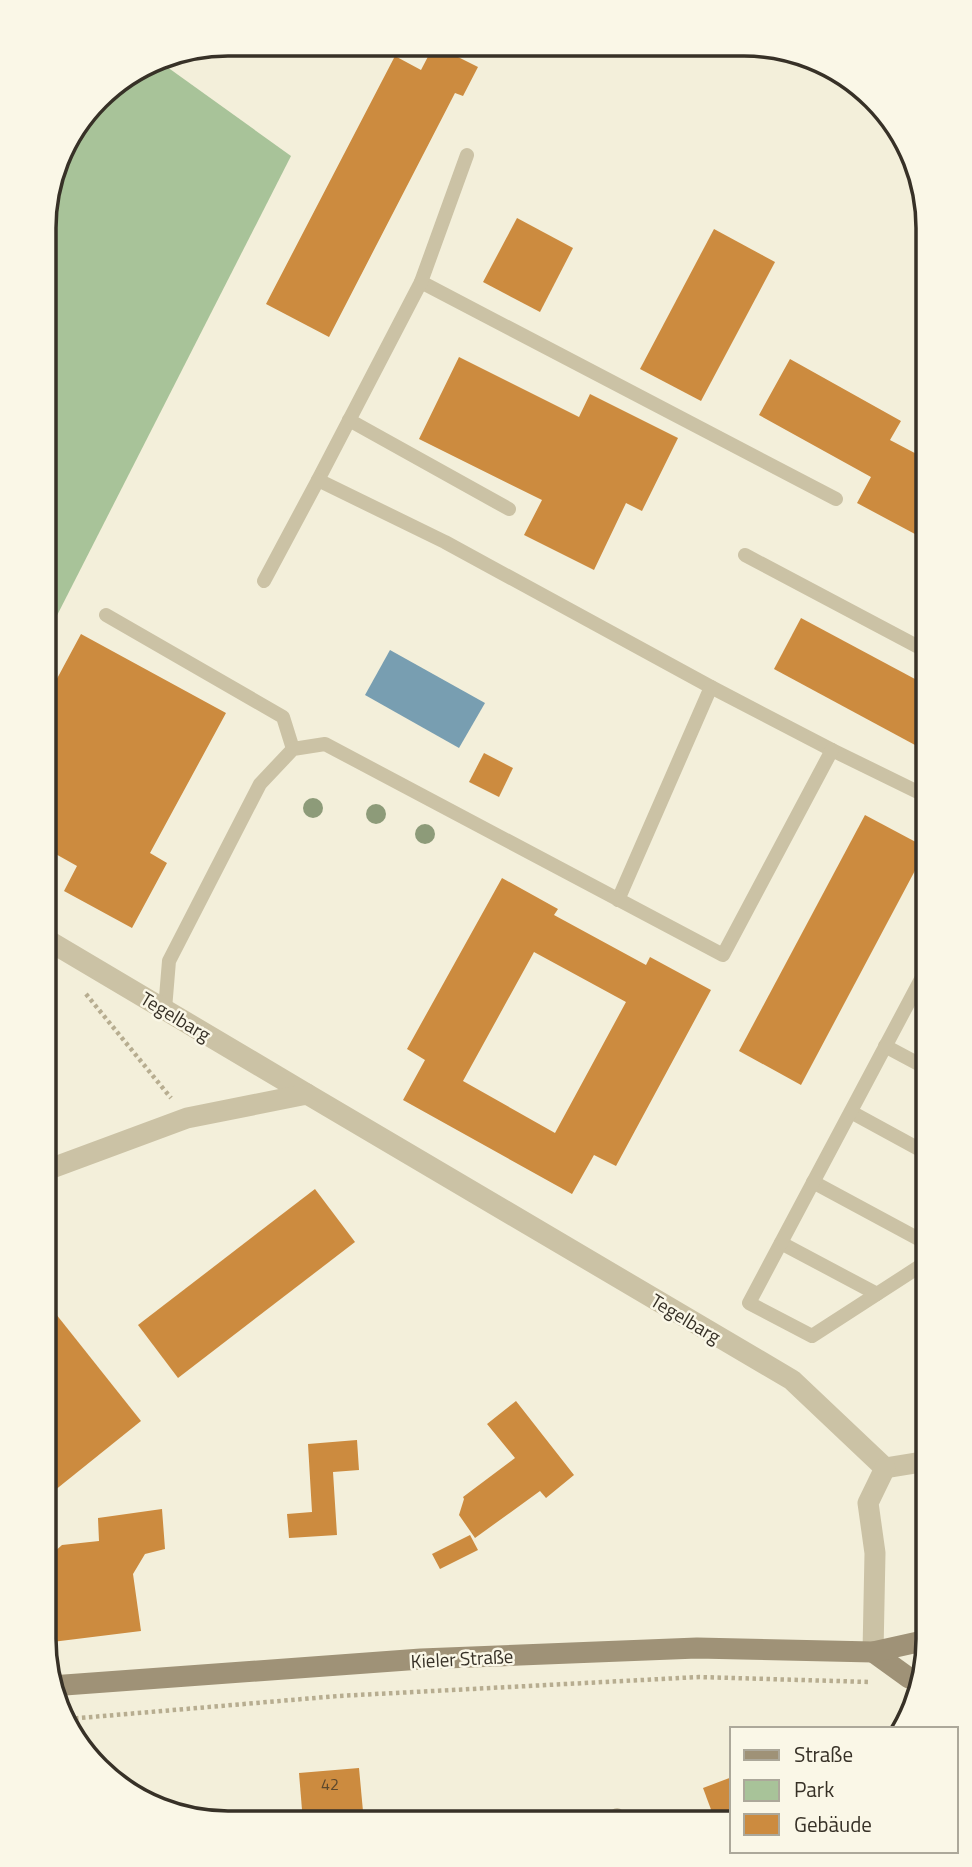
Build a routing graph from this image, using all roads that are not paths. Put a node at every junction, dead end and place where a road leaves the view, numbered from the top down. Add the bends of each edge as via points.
1 (467, 155) dead end
2 (421, 282) junction
3 (349, 420) junction
4 (318, 481) junction
5 (836, 499) dead end
6 (509, 509) dead end
7 (745, 555) dead end
8 (264, 582) dead end
9 (106, 615) dead end
10 (916, 646) edge
11 (711, 687) junction
12 (293, 748) junction
13 (832, 750) junction
14 (916, 791) edge
15 (618, 900) junction
16 (56, 945) edge
17 (916, 997) edge
18 (164, 1009) junction
19 (885, 1046) junction
20 (916, 1063) edge
21 (307, 1094) junction
22 (850, 1112) junction
23 (916, 1148) edge
24 (56, 1167) edge
25 (813, 1182) junction
26 (916, 1238) edge
27 (781, 1242) junction
28 (916, 1269) edge
29 (877, 1294) junction
30 (916, 1463) edge
31 (885, 1468) junction
32 (916, 1642) edge
33 (873, 1653) junction
34 (911, 1678) edge
35 (62, 1685) edge

1 - 2 lane
2 - 3 lane
2 - 5 lane
3 - 4 lane
3 - 6 lane
4 - 8 lane
4 - 11 lane via 445,542
7 - 10 lane
9 - 12 lane via 283,717
11 - 13 lane
11 - 15 lane
12 - 15 lane via 325,744
12 - 18 lane via 260,784 169,961
13 - 14 lane
13 - 15 lane via 723,955
16 - 18 street, Tegelbarg
17 - 19 lane
18 - 21 street, Tegelbarg
19 - 20 lane
19 - 22 lane
21 - 24 street via 187,1118
21 - 31 street, Tegelbarg via 792,1380
22 - 23 lane
22 - 25 lane
25 - 26 lane
25 - 27 lane
27 - 29 lane
27 - 29 lane via 749,1303 813,1336
28 - 29 lane
30 - 31 street
31 - 33 street via 868,1503 875,1553
32 - 33 street, Kieler Straße
33 - 34 street
33 - 35 street, Kieler Straße via 696,1648 476,1657

